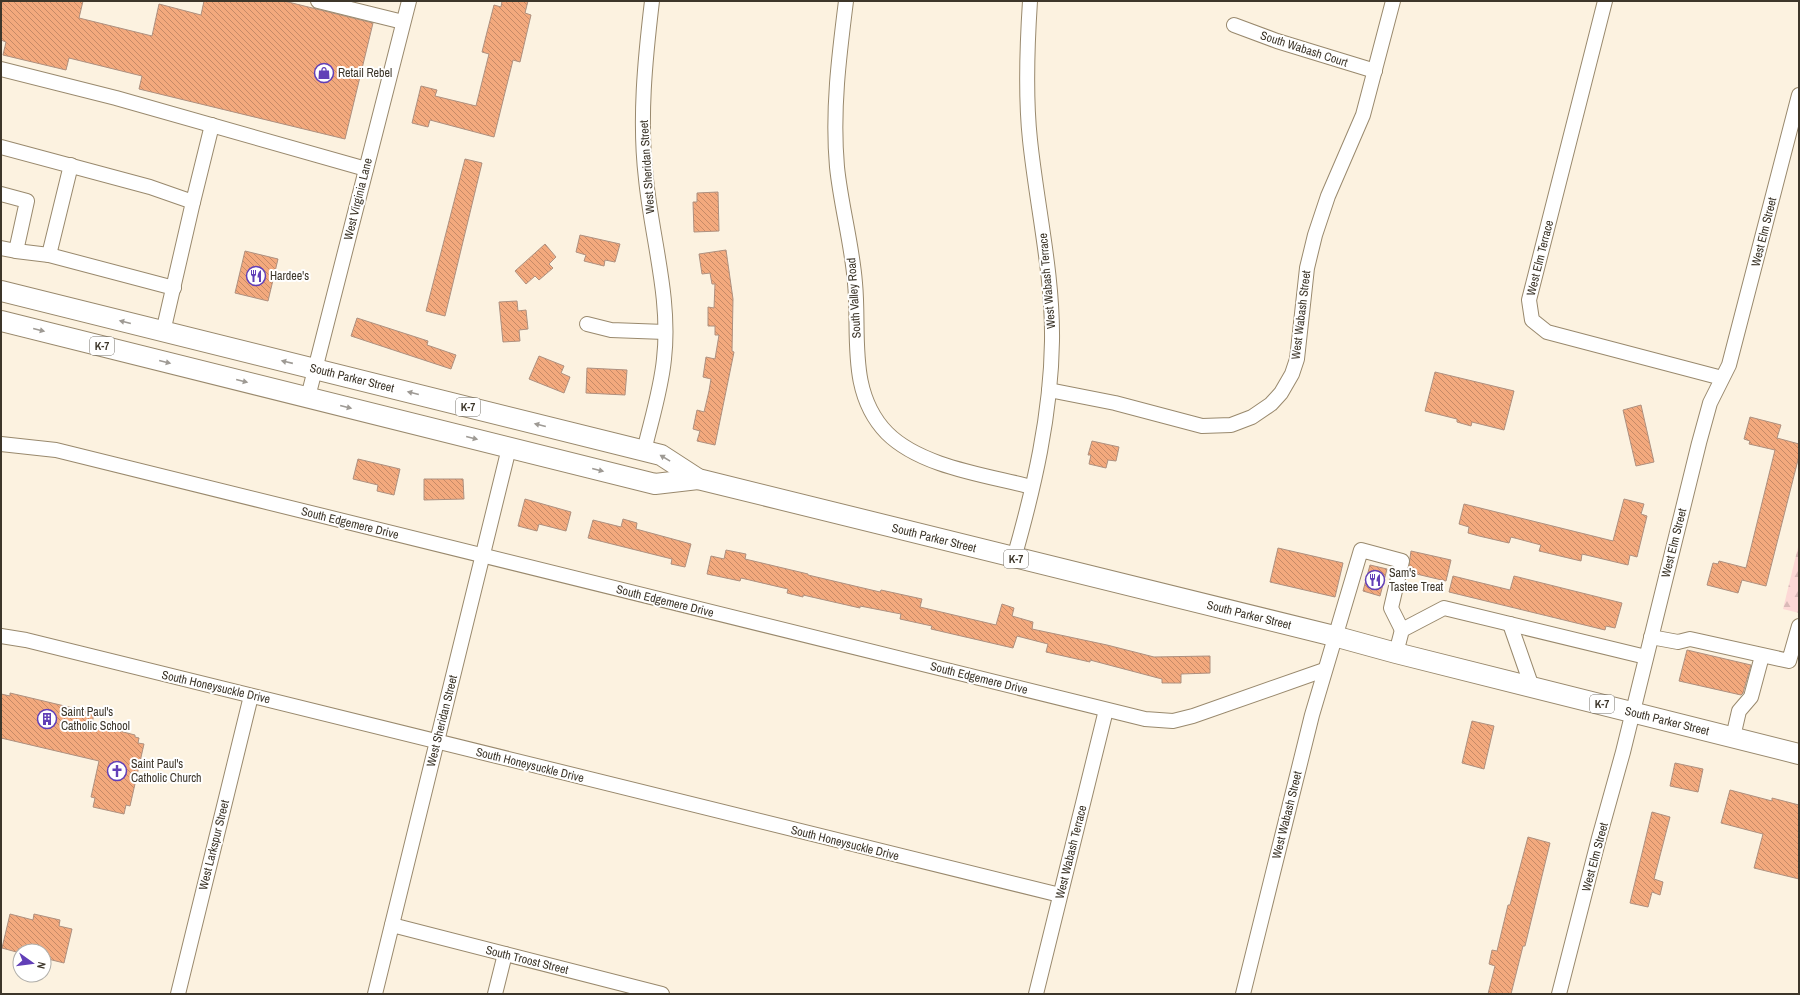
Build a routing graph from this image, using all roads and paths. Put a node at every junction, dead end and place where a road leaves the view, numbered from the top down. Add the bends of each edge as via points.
1 (318, 1) edge
2 (408, 1) edge
3 (652, 1) edge
4 (846, 1) edge
5 (1030, 1) edge
6 (1393, 1) edge
7 (1605, 1) edge
8 (403, 22) junction
9 (1234, 25) dead end
10 (1, 69) edge
11 (1375, 70) junction
12 (1799, 95) edge
13 (212, 125) junction
14 (1, 147) edge
15 (71, 165) junction
16 (366, 170) junction
17 (1, 194) edge
18 (193, 202) junction
19 (1, 248) edge
20 (16, 251) junction
21 (49, 255) junction
22 (174, 288) junction
23 (1, 291) edge
24 (1, 321) edge
25 (586, 324) dead end
26 (163, 332) junction
27 (665, 332) junction
28 (315, 369) junction
29 (1722, 378) junction
30 (1049, 390) junction
31 (308, 397) junction
32 (1, 444) edge
33 (509, 448) junction
34 (644, 451) junction
35 (698, 479) junction
36 (1032, 487) junction
37 (483, 556) junction
38 (1014, 558) junction
39 (1510, 624) junction
40 (1799, 626) edge
41 (1402, 630) junction
42 (1, 636) edge
43 (1334, 636) junction
44 (1651, 636) junction
45 (1396, 653) junction
46 (1762, 656) junction
47 (1646, 657) junction
48 (1324, 670) junction
49 (1532, 687) junction
50 (251, 696) junction
51 (1106, 710) junction
52 (1633, 712) junction
53 (1733, 737) junction
54 (436, 742) junction
55 (1799, 754) edge
56 (1060, 895) junction
57 (392, 925) junction
58 (505, 954) junction
59 (178, 994) edge
60 (375, 994) edge
61 (495, 994) edge
62 (662, 994) edge
63 (1036, 994) edge
64 (1243, 994) edge
65 (1559, 994) edge

1 - 8 street
2 - 8 street, West Virginia Lane
3 - 27 street, West Sheridan Street via 643,134 650,214 664,295
4 - 36 street, South Valley Road via 835,102 836,138 842,200 854,266 858,326 857,358 864,396 887,432 905,448 926,460
5 - 30 street, West Wabash Terrace via 1028,98 1035,185 1051,297
6 - 11 street, West Wabash Street
7 - 29 street, West Elm Terrace via 1529,300 1532,320 1547,332
8 - 16 street, West Virginia Lane
9 - 11 street, South Wabash Court via 1277,41
10 - 13 street
11 - 30 street, West Wabash Street via 1363,115 1328,196 1306,268 1297,359 1292,374 1271,404 1252,417 1230,425 1202,426 1115,403
12 - 29 street, West Elm Street via 1740,328 1729,365
13 - 16 street
13 - 18 street
14 - 15 street
15 - 18 street
15 - 21 street
16 - 28 street, West Virginia Lane
17 - 20 street via 27,201
18 - 22 street
19 - 20 street
20 - 21 street
21 - 22 street
22 - 26 street
26 -> 23 highway, South Parker Street / K-7
24 -> 31 highway, South Parker Street / K-7
25 - 27 street via 611,330
28 -> 26 highway, South Parker Street / K-7
27 - 34 street, West Sheridan Street via 659,389
28 - 31 street, West Virginia Lane
34 -> 28 highway, South Parker Street / K-7
29 - 44 street, West Elm Street via 1709,410
30 - 36 street, West Wabash Terrace via 1042,445
31 -> 33 highway, South Parker Street / K-7
32 - 37 street, South Edgemere Drive via 56,450
33 -> 35 highway, South Parker Street / K-7 via 654,484
33 - 37 street, West Sheridan Street
35 -> 34 highway, South Parker Street / K-7 via 661,455
35 - 38 highway, South Parker Street / K-7
36 - 38 street, West Wabash Terrace
37 - 51 street, South Edgemere Drive
37 - 54 street, West Sheridan Street
38 - 43 highway, South Parker Street / K-7
39 - 41 street via 1444,608
39 - 47 street
39 - 49 street
40 - 46 street via 1789,661
41 - 43 street, West Wabash Street via 1391,608 1402,561 1361,550
41 - 45 street
42 - 50 street, South Honeysuckle Drive
43 - 45 highway, South Parker Street / K-7
43 - 48 street, West Wabash Street
44 - 46 street via 1678,642 1690,639
44 - 47 street, West Elm Street
45 - 49 highway, South Parker Street / K-7
46 - 53 street via 1751,697 1739,711
47 - 52 street, West Elm Street
48 - 51 street, South Edgemere Drive via 1172,721 1145,719
48 - 64 street, West Wabash Street
49 - 52 highway, South Parker Street / K-7
50 - 54 street, South Honeysuckle Drive
50 - 59 street, West Larkspur Street
51 - 56 street, West Wabash Terrace
52 - 53 highway, South Parker Street / K-7
52 - 65 street, West Elm Street
53 - 55 highway, South Parker Street / K-7
54 - 56 street, South Honeysuckle Drive
54 - 57 street, West Sheridan Street
56 - 63 street, West Wabash Terrace
57 - 58 street, South Troost Street
57 - 60 street, West Sheridan Street
58 - 61 street
58 - 62 street, South Troost Street

